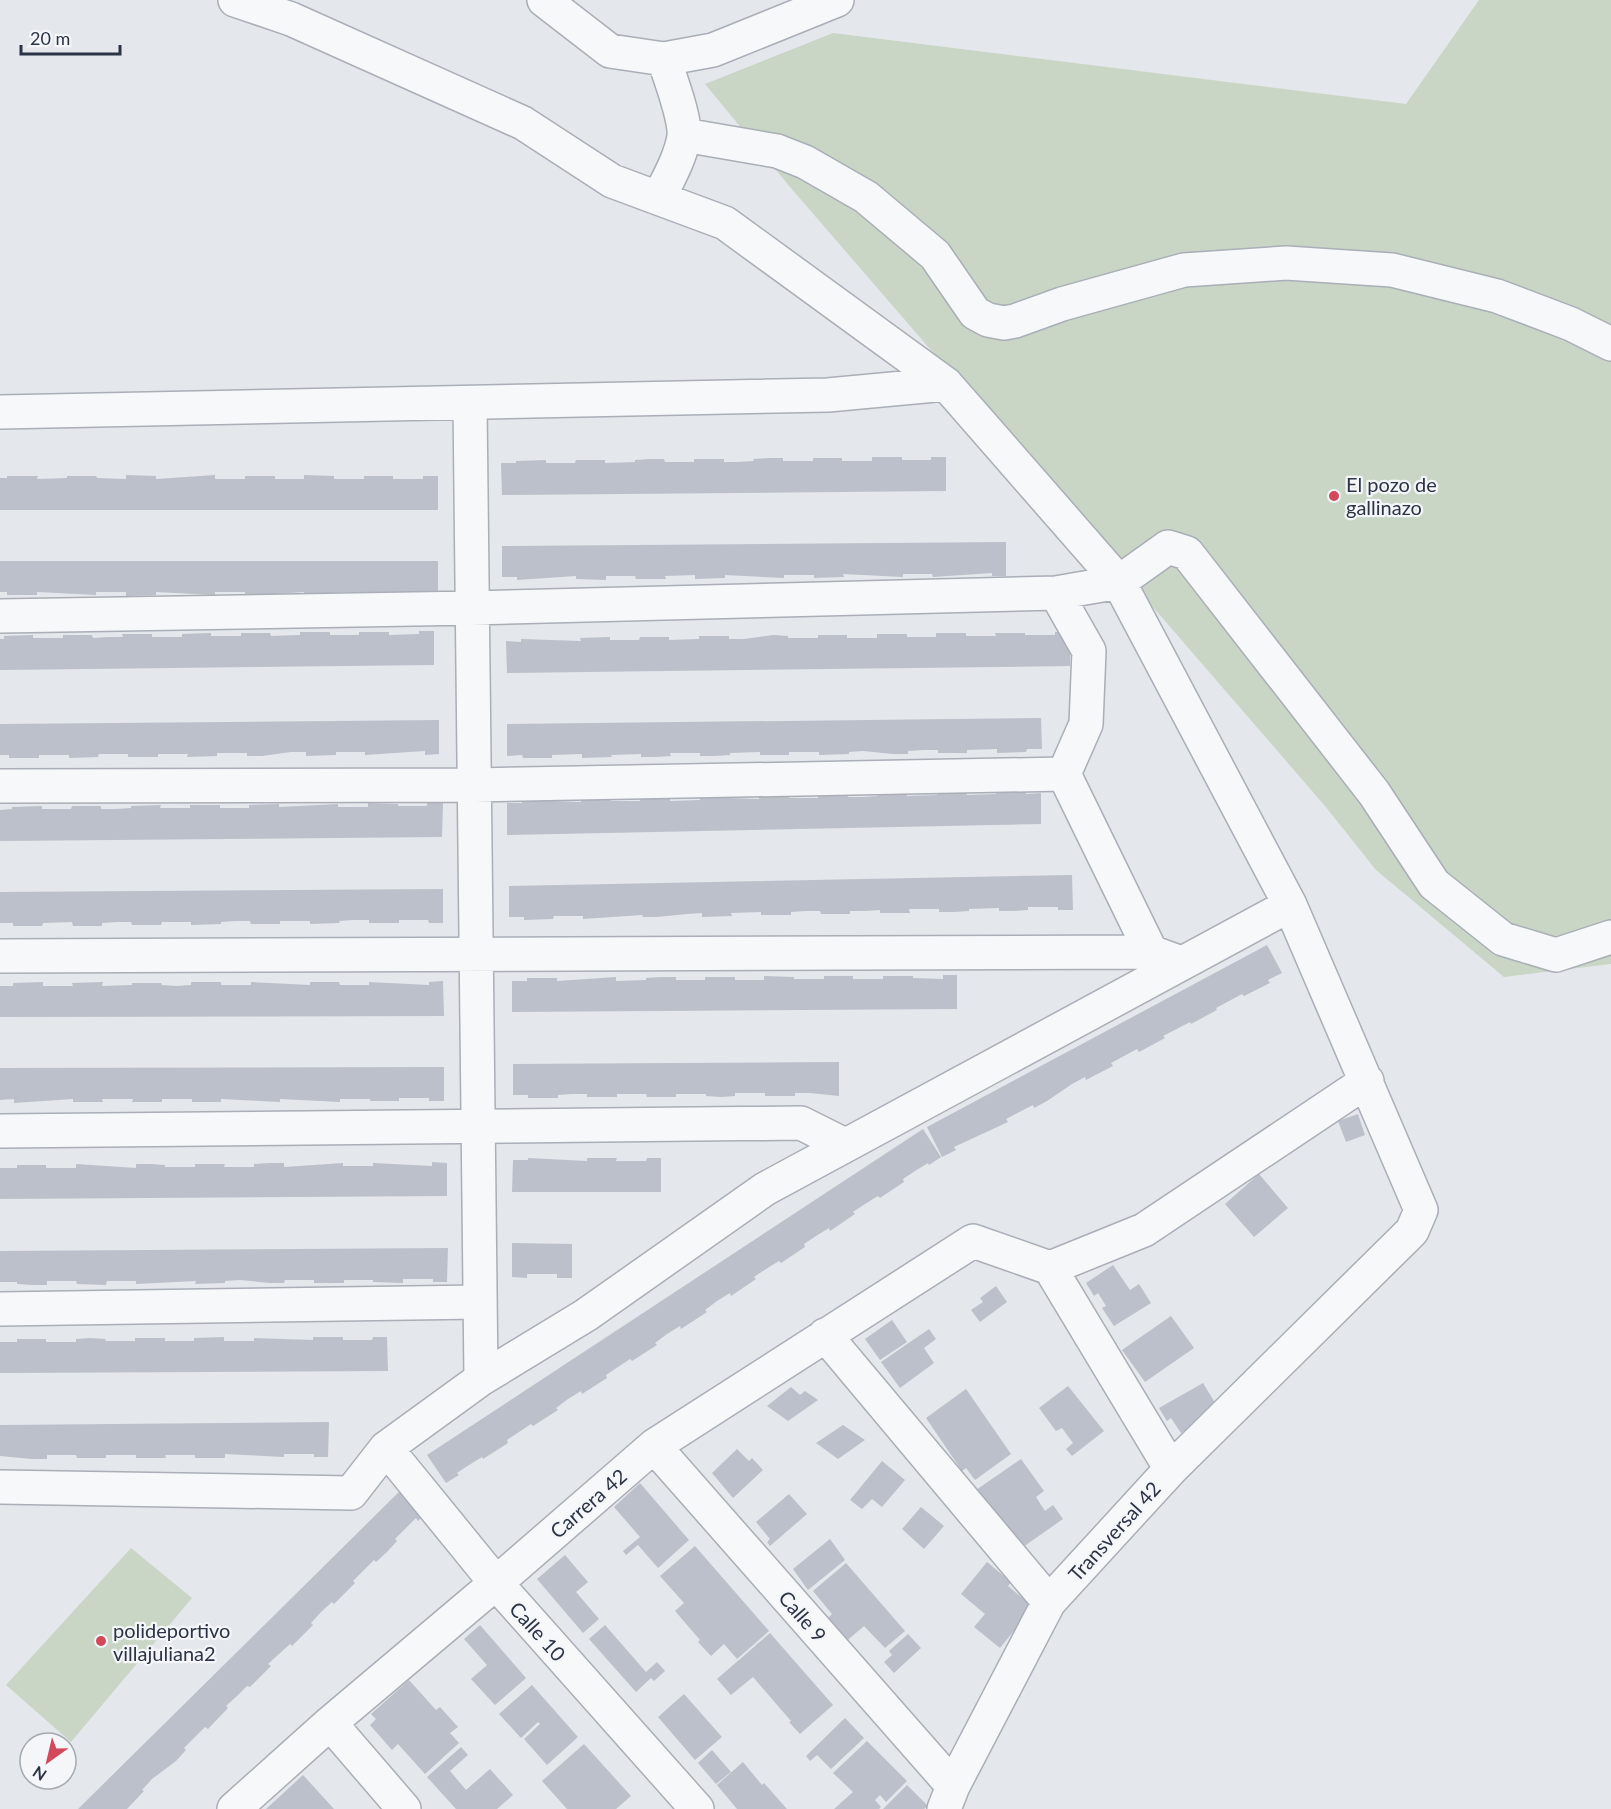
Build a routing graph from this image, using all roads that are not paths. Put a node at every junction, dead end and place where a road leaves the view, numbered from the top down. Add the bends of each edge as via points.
1 (235, 0) edge
2 (544, 0) edge
3 (837, 0) edge
4 (664, 59) junction
5 (684, 135) junction
6 (659, 198) junction
7 (1611, 344) edge
8 (946, 384) junction
9 (470, 403) junction
10 (0, 412) edge
11 (1119, 582) junction
12 (1056, 593) junction
13 (472, 608) junction
14 (0, 616) edge
15 (1064, 774) junction
16 (474, 785) junction
17 (0, 786) edge
18 (1290, 905) junction
19 (1611, 937) edge
20 (1151, 952) junction
21 (476, 954) junction
22 (0, 956) edge
23 (1181, 963) junction
24 (1366, 1080) junction
25 (478, 1126) junction
26 (0, 1131) edge
27 (844, 1145) junction
28 (1050, 1268) junction
29 (479, 1302) junction
30 (0, 1309) edge
31 (825, 1335) junction
32 (481, 1379) junction
33 (654, 1446) junction
34 (386, 1448) junction
35 (1171, 1469) junction
36 (0, 1487) edge
37 (496, 1583) junction
38 (1049, 1602) junction
39 (330, 1723) junction
40 (948, 1798) edge
41 (234, 1809) edge
42 (404, 1809) edge
43 (697, 1809) edge

1 - 6 street via 291,19 523,123 612,181
2 - 4 street via 610,51
3 - 4 street via 713,50
4 - 5 street
5 - 6 street
5 - 7 street via 777,151 805,162 866,197 935,255 975,313 988,320 1015,321 1184,270 1286,263 1392,270 1497,296
6 - 8 street via 725,223
8 - 9 street via 828,395
8 - 11 street
9 - 10 street
9 - 13 street
11 - 12 street
11 - 18 street
11 - 19 street via 1168,547 1187,553 1374,793 1434,884 1503,939 1556,956
12 - 13 street
12 - 15 street via 1089,651 1086,724
13 - 14 street
13 - 16 street
15 - 16 street
15 - 20 street
16 - 17 street
16 - 21 street
18 - 23 street
18 - 24 street
20 - 21 street
20 - 23 street
21 - 22 street
21 - 25 street
23 - 27 street
24 - 28 street via 1144,1230
24 - 35 street via 1421,1210 1412,1231
25 - 26 street
25 - 27 street via 801,1123
25 - 29 street
27 - 32 street via 765,1189 586,1315
28 - 31 street, Carrera 42 via 973,1241
28 - 35 street, Transversal 42
29 - 30 street
29 - 32 street
31 - 33 street, Carrera 42
31 - 38 street
32 - 34 street
33 - 37 street, Carrera 42
33 - 40 street, Calle 9
34 - 36 street via 351,1493
34 - 37 street, Calle 10
35 - 38 street, Transversal 42
37 - 39 street, Carrera 42
37 - 43 street, Calle 10
38 - 40 street, Transversal 42
39 - 41 street, Carrera 42
39 - 42 street

